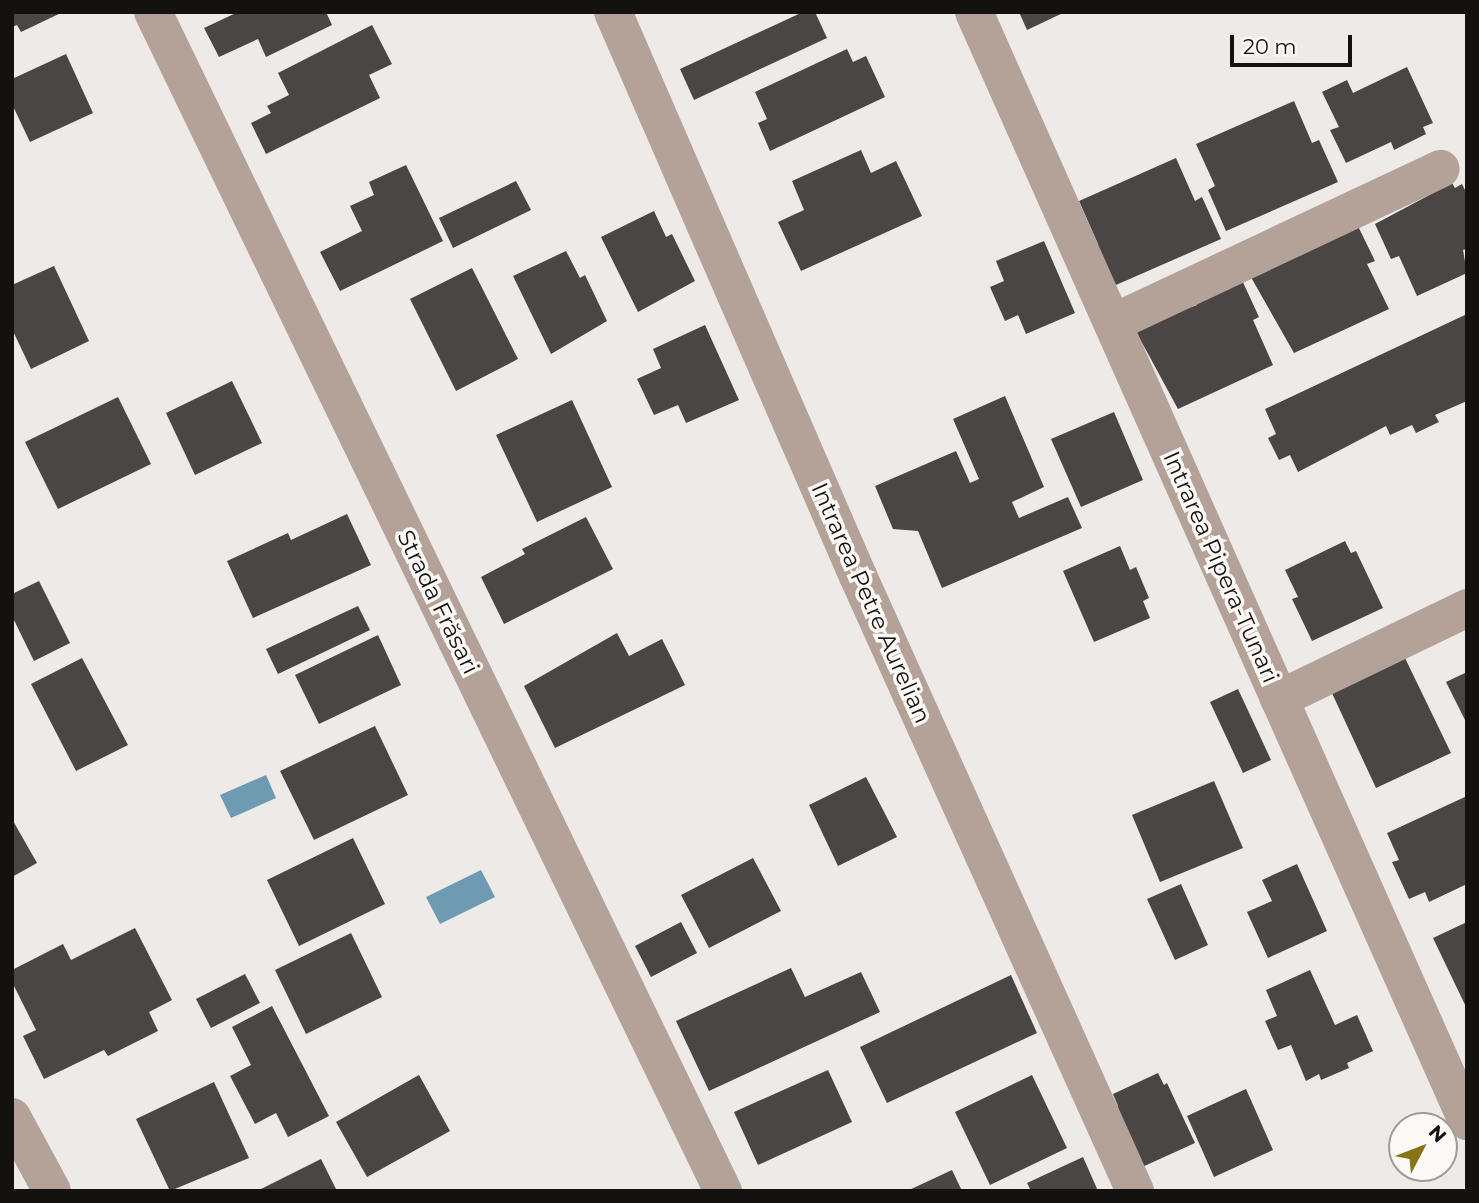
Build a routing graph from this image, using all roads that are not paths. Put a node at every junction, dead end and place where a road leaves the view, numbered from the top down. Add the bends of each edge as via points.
1 (153, 12) edge
2 (613, 12) edge
3 (974, 12) edge
4 (1441, 169) dead end
5 (1112, 323) junction
6 (1467, 608) edge
7 (1279, 699) junction
8 (1467, 1121) edge
9 (14, 1124) edge
10 (52, 1191) edge
11 (723, 1191) edge
12 (1135, 1191) edge

1 - 11 street, Strada Frăsari
2 - 12 street, Intrarea Petre Aurelian via 863,588
3 - 5 street, Intrarea Pipera-Tunari
4 - 5 street
5 - 7 street, Intrarea Pipera-Tunari
6 - 7 street
7 - 8 street, Intrarea Pipera-Tunari
9 - 10 street

